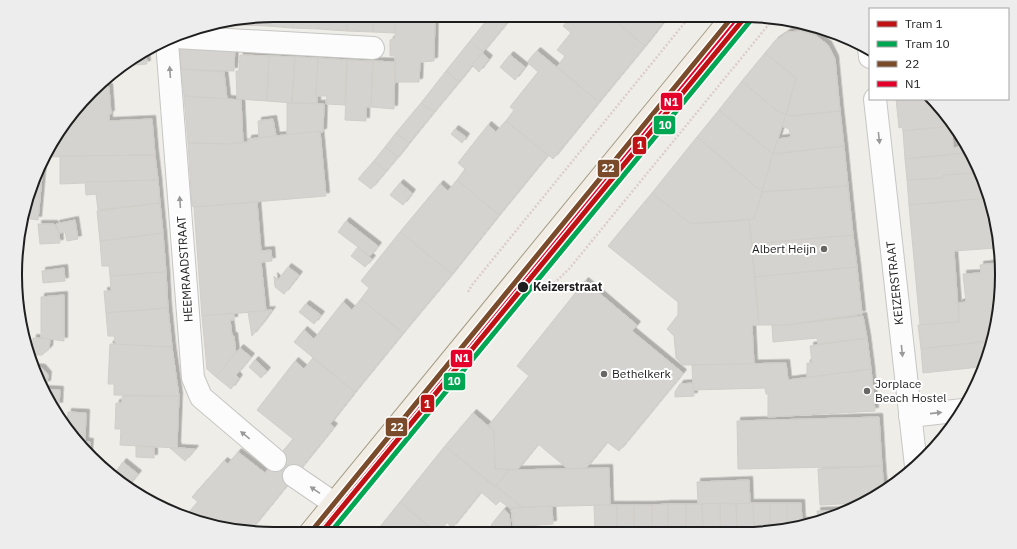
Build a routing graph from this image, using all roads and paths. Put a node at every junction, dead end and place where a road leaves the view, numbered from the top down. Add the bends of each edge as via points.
1 (728, 22) edge
2 (184, 38) edge
3 (167, 46) edge
4 (373, 48) dead end
5 (875, 100) edge
6 (955, 411) edge
7 (910, 416) junction
8 (915, 458) edge
9 (275, 460) dead end
10 (294, 476) dead end
11 (335, 504) junction
12 (315, 527) edge

1 - 11 main road
2 - 4 street
9 -> 3 street, HEEMRAADSTRAAT via 201,397 193,378
5 -> 7 street, KEIZERSTRAAT
7 -> 6 street
7 - 8 street, KEIZERSTRAAT
11 -> 10 street
11 - 12 main road

